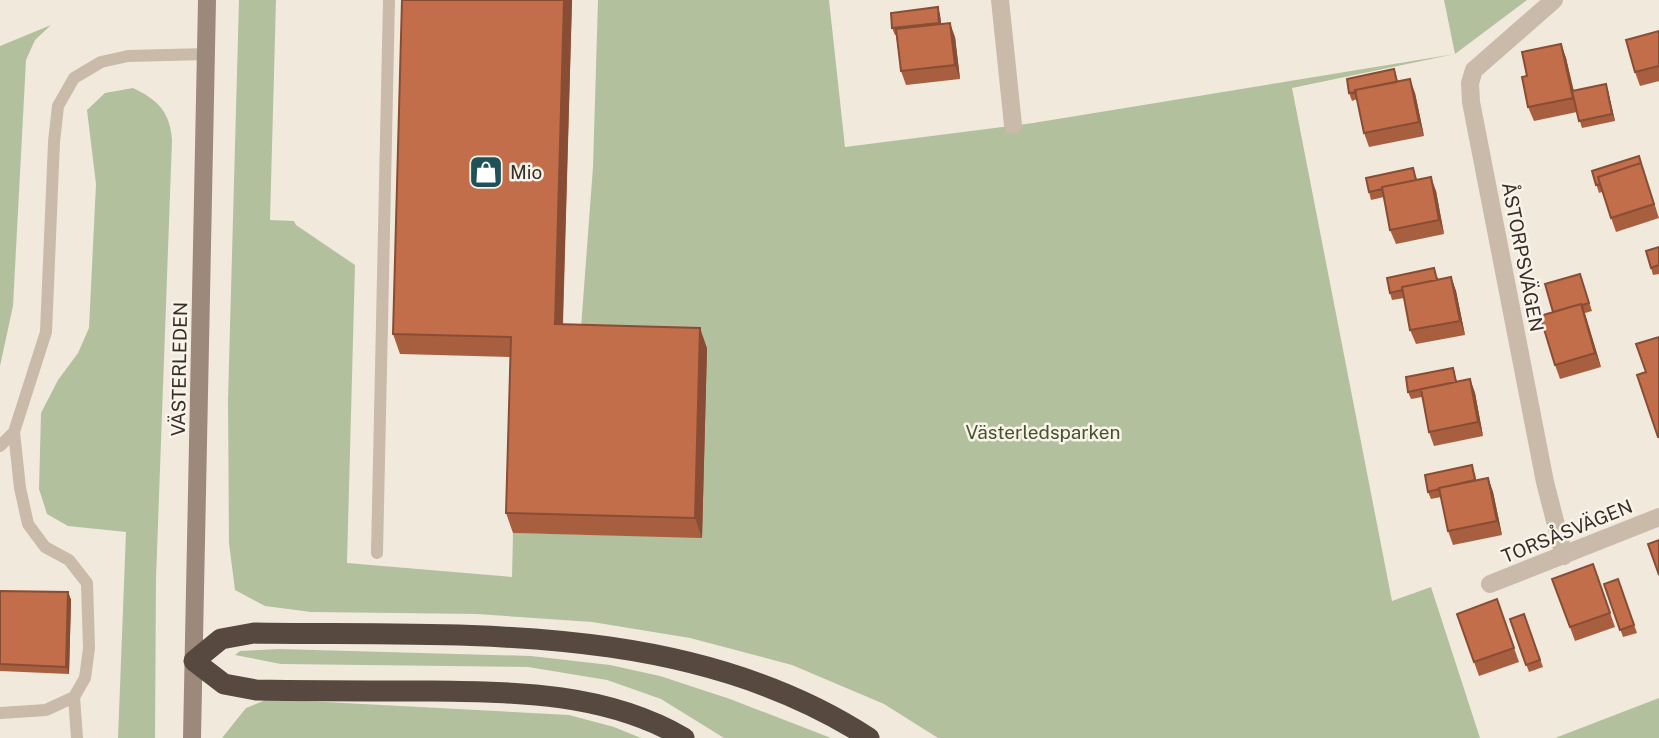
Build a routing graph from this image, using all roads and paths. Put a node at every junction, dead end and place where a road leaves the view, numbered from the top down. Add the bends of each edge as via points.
1 (207, 0) edge
2 (389, 0) edge
3 (1000, 0) edge
4 (1554, 0) edge
5 (206, 54) junction
6 (1013, 125) dead end
7 (14, 432) junction
8 (0, 446) edge
9 (1659, 517) edge
10 (377, 553) dead end
11 (1564, 556) junction
12 (1490, 584) dead end
13 (194, 661) junction
14 (74, 697) junction
15 (0, 713) edge
16 (77, 738) edge
17 (192, 738) edge
18 (684, 738) edge
19 (869, 738) edge

1 - 5 main road, VÄSTERLEDEN
2 - 10 lane
3 - 6 street
4 - 11 street, ÅSTORPSVÄGEN via 1474,69 1470,83 1545,482
5 - 7 lane via 128,56 102,62 74,78 58,106 46,332
5 - 13 main road, VÄSTERLEDEN
7 - 8 lane
7 - 14 lane via 28,524 45,547 69,560 87,583 89,648 85,678
9 - 11 street, TORSÅSVÄGEN
11 - 12 street, TORSÅSVÄGEN
13 - 17 main road, VÄSTERLEDEN
13 - 18 highway via 224,684 256,691 506,692 564,697 626,711
13 - 19 highway via 221,639 254,633 489,637 607,646 694,662 766,685
14 - 15 lane via 46,710
14 - 16 lane

